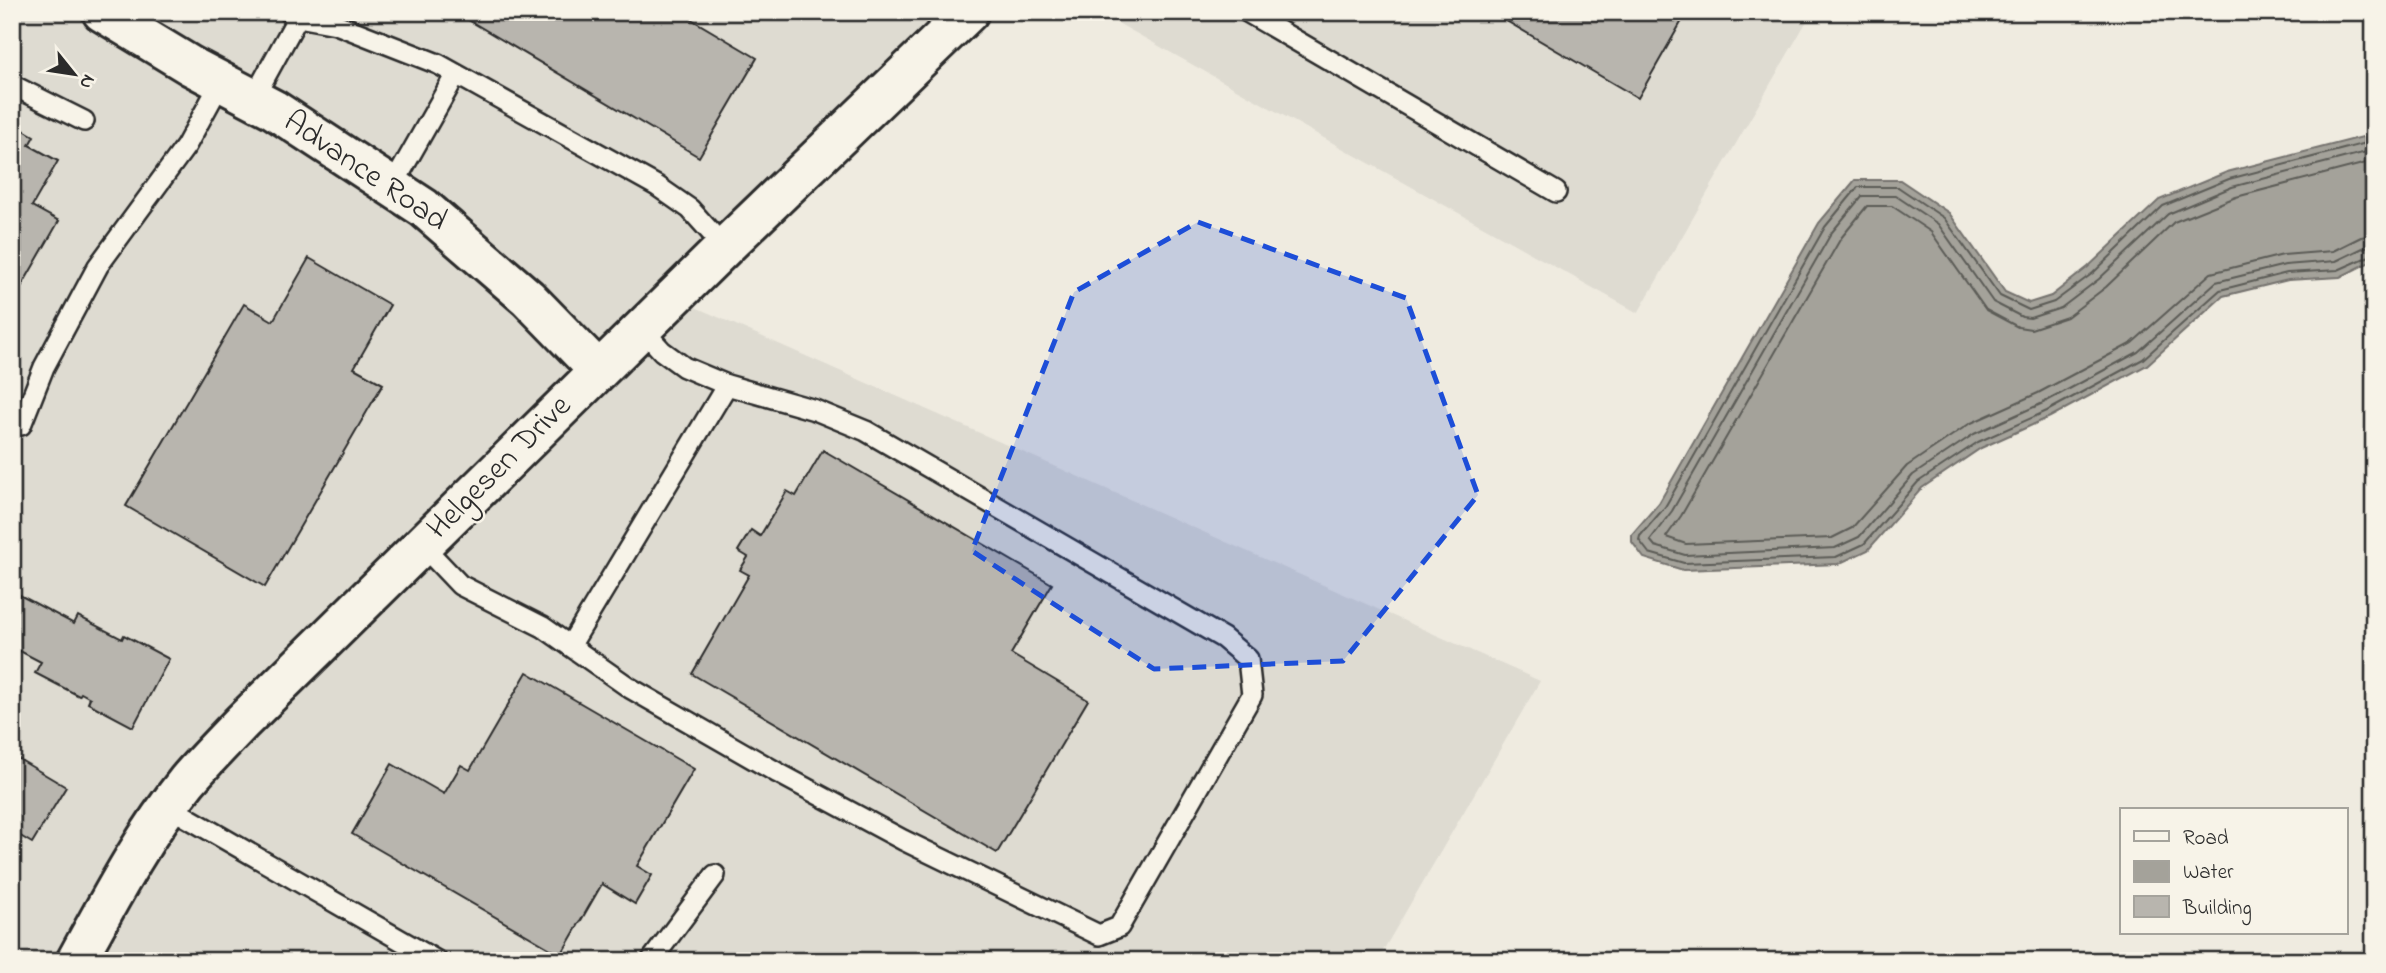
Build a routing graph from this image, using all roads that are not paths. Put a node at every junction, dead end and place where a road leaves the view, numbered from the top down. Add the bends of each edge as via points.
1 (102, 12) edge
2 (1247, 12) edge
3 (294, 15) edge
4 (960, 15) edge
5 (456, 74) junction
6 (12, 85) edge
7 (237, 90) junction
8 (84, 121) dead end
9 (392, 187) junction
10 (1556, 192) dead end
11 (725, 248) junction
12 (642, 329) junction
13 (599, 371) junction
14 (727, 385) junction
15 (21, 425) dead end
16 (422, 545) junction
17 (570, 646) junction
18 (169, 807) junction
19 (715, 875) dead end
20 (76, 961) edge
21 (436, 961) edge
22 (651, 961) edge

1 - 7 street, Advance Road
2 - 10 lane
3 - 5 lane via 336,24
3 - 7 lane
4 - 11 street, Helgesen Drive
5 - 9 lane
5 - 11 lane via 657,186 691,209
6 - 8 lane
7 - 9 street, Advance Road
7 - 15 lane via 186,146 98,266 44,367
9 - 13 street, Advance Road via 424,208 528,298
11 - 12 street, Helgesen Drive
12 - 13 street, Helgesen Drive
12 - 14 lane via 684,367
13 - 16 street, Helgesen Drive
14 - 17 lane
14 - 17 lane via 815,410 866,431 1223,638 1248,659 1252,695 1118,927 1098,935 903,840 653,701
16 - 17 lane via 460,585 543,627
16 - 18 street, Helgesen Drive via 242,722
18 - 20 street, Helgesen Drive via 131,862
18 - 21 lane
19 - 22 lane

